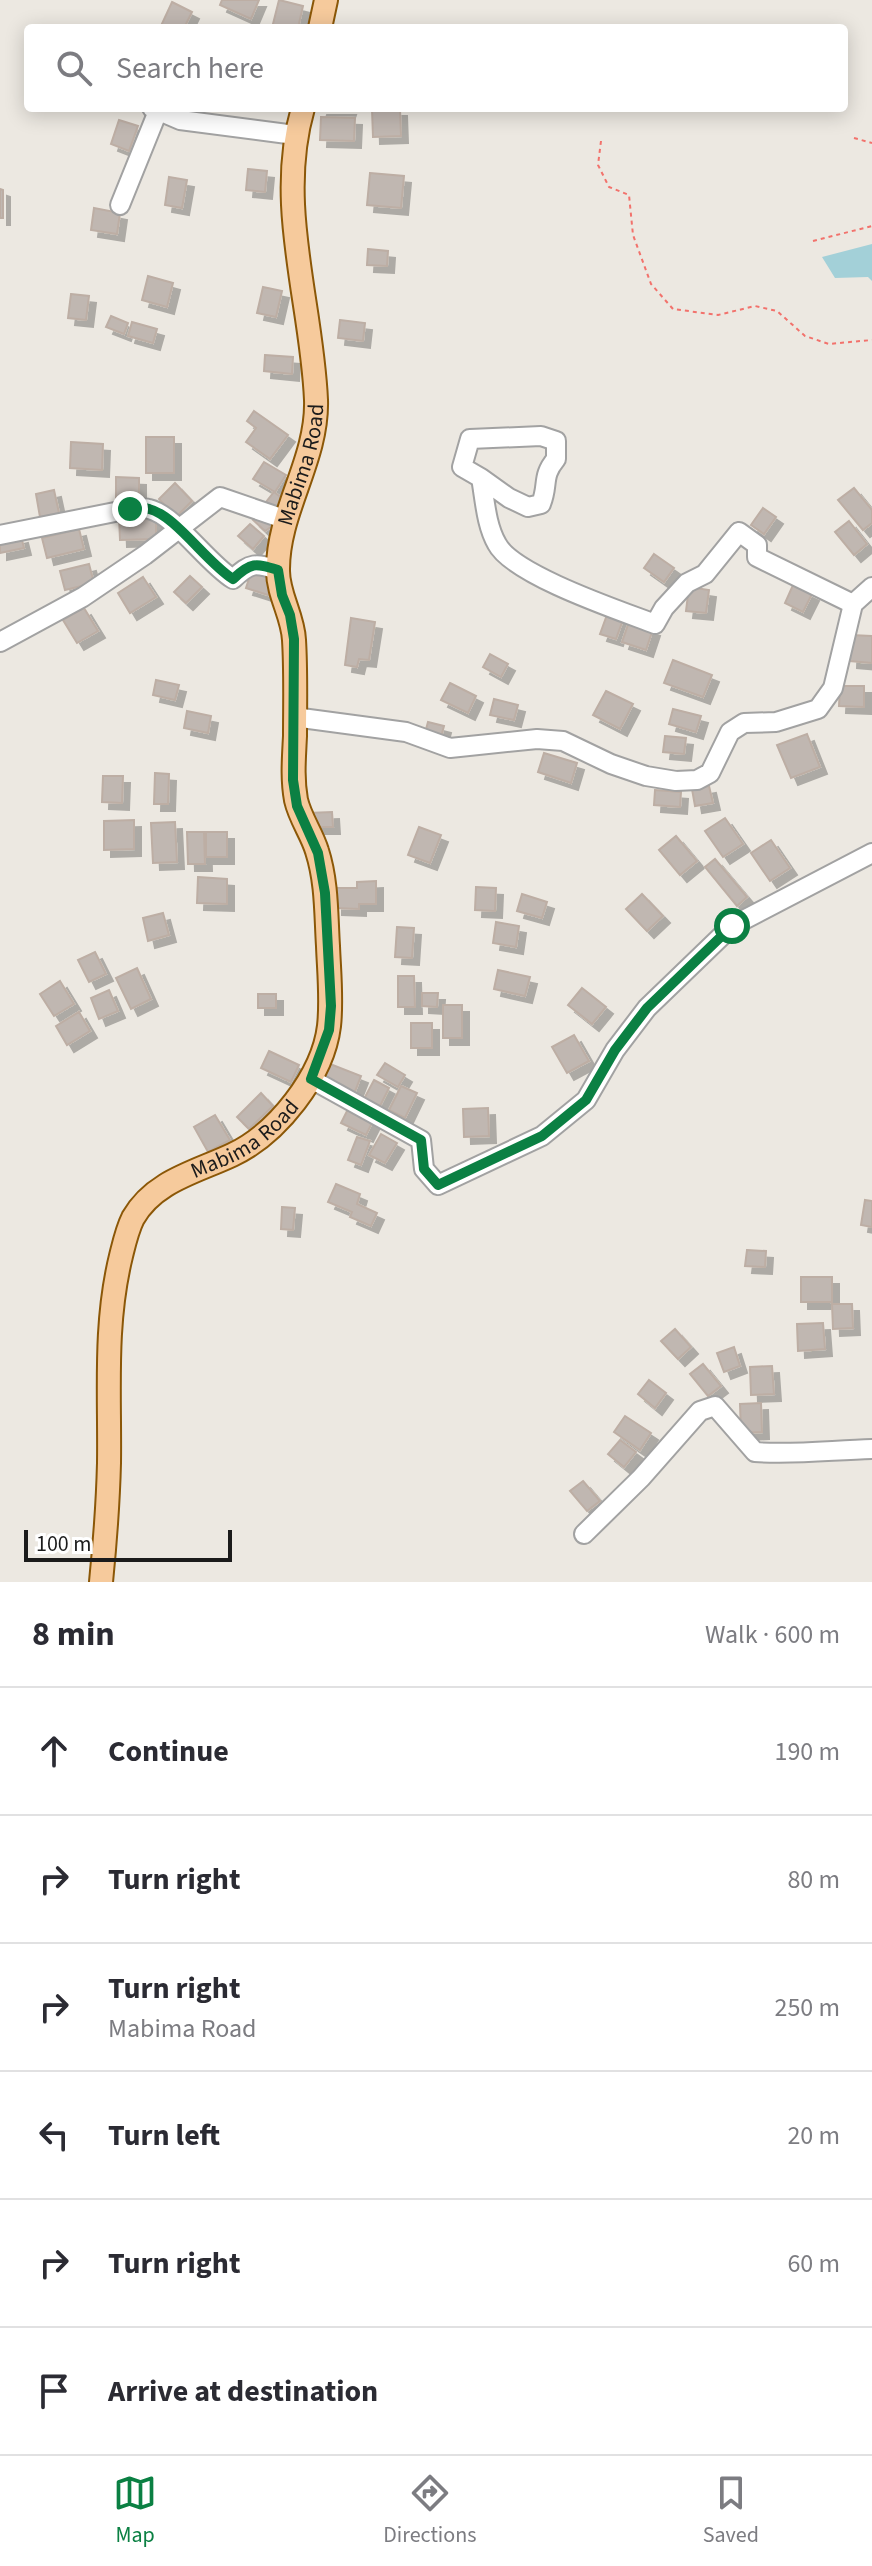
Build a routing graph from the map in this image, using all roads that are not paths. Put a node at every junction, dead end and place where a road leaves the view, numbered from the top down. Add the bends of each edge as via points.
1 (326, 0) edge
2 (321, 24) edge
3 (154, 112) edge
4 (162, 112) edge
5 (302, 112) edge
6 (295, 135) junction
7 (120, 205) dead end
8 (481, 478) junction
9 (287, 520) junction
10 (178, 529) junction
11 (0, 535) edge
12 (278, 570) junction
13 (872, 587) edge
14 (853, 604) junction
15 (0, 642) edge
16 (294, 717) junction
17 (872, 853) edge
18 (311, 1079) junction
19 (872, 1449) edge
20 (584, 1534) dead end
21 (101, 1582) edge

1 - 2 main road
3 - 7 street
4 - 6 street via 180,120
5 - 6 main road, Mabima Road
6 - 9 main road, Mabima Road via 292,201 316,401 310,449
8 - 8 street via 528,507 541,504 545,471 556,459 556,441 541,436 470,439 462,467
8 - 14 street via 497,547 575,594 655,624 664,608 687,583 705,574 739,532 757,545 757,557
9 - 10 street via 220,497
9 - 12 main road, Mabima Road
10 - 11 street via 148,508
10 - 12 street via 233,579 256,563
10 - 15 street via 83,597
12 - 16 main road, Mabima Road via 294,639
13 - 14 street
14 - 16 street via 833,688 818,709 776,722 744,723 730,732 710,773 697,780 646,776 563,741 450,748 406,732
16 - 18 main road, Mabima Road via 293,780 297,806 318,853 329,962 329,1030
17 - 18 street via 732,926 647,1008 586,1100 542,1136 438,1185 424,1169 421,1140
18 - 21 main road, Mabima Road via 252,1144 172,1181 133,1219 111,1305
19 - 20 street via 755,1452 715,1406 700,1411

